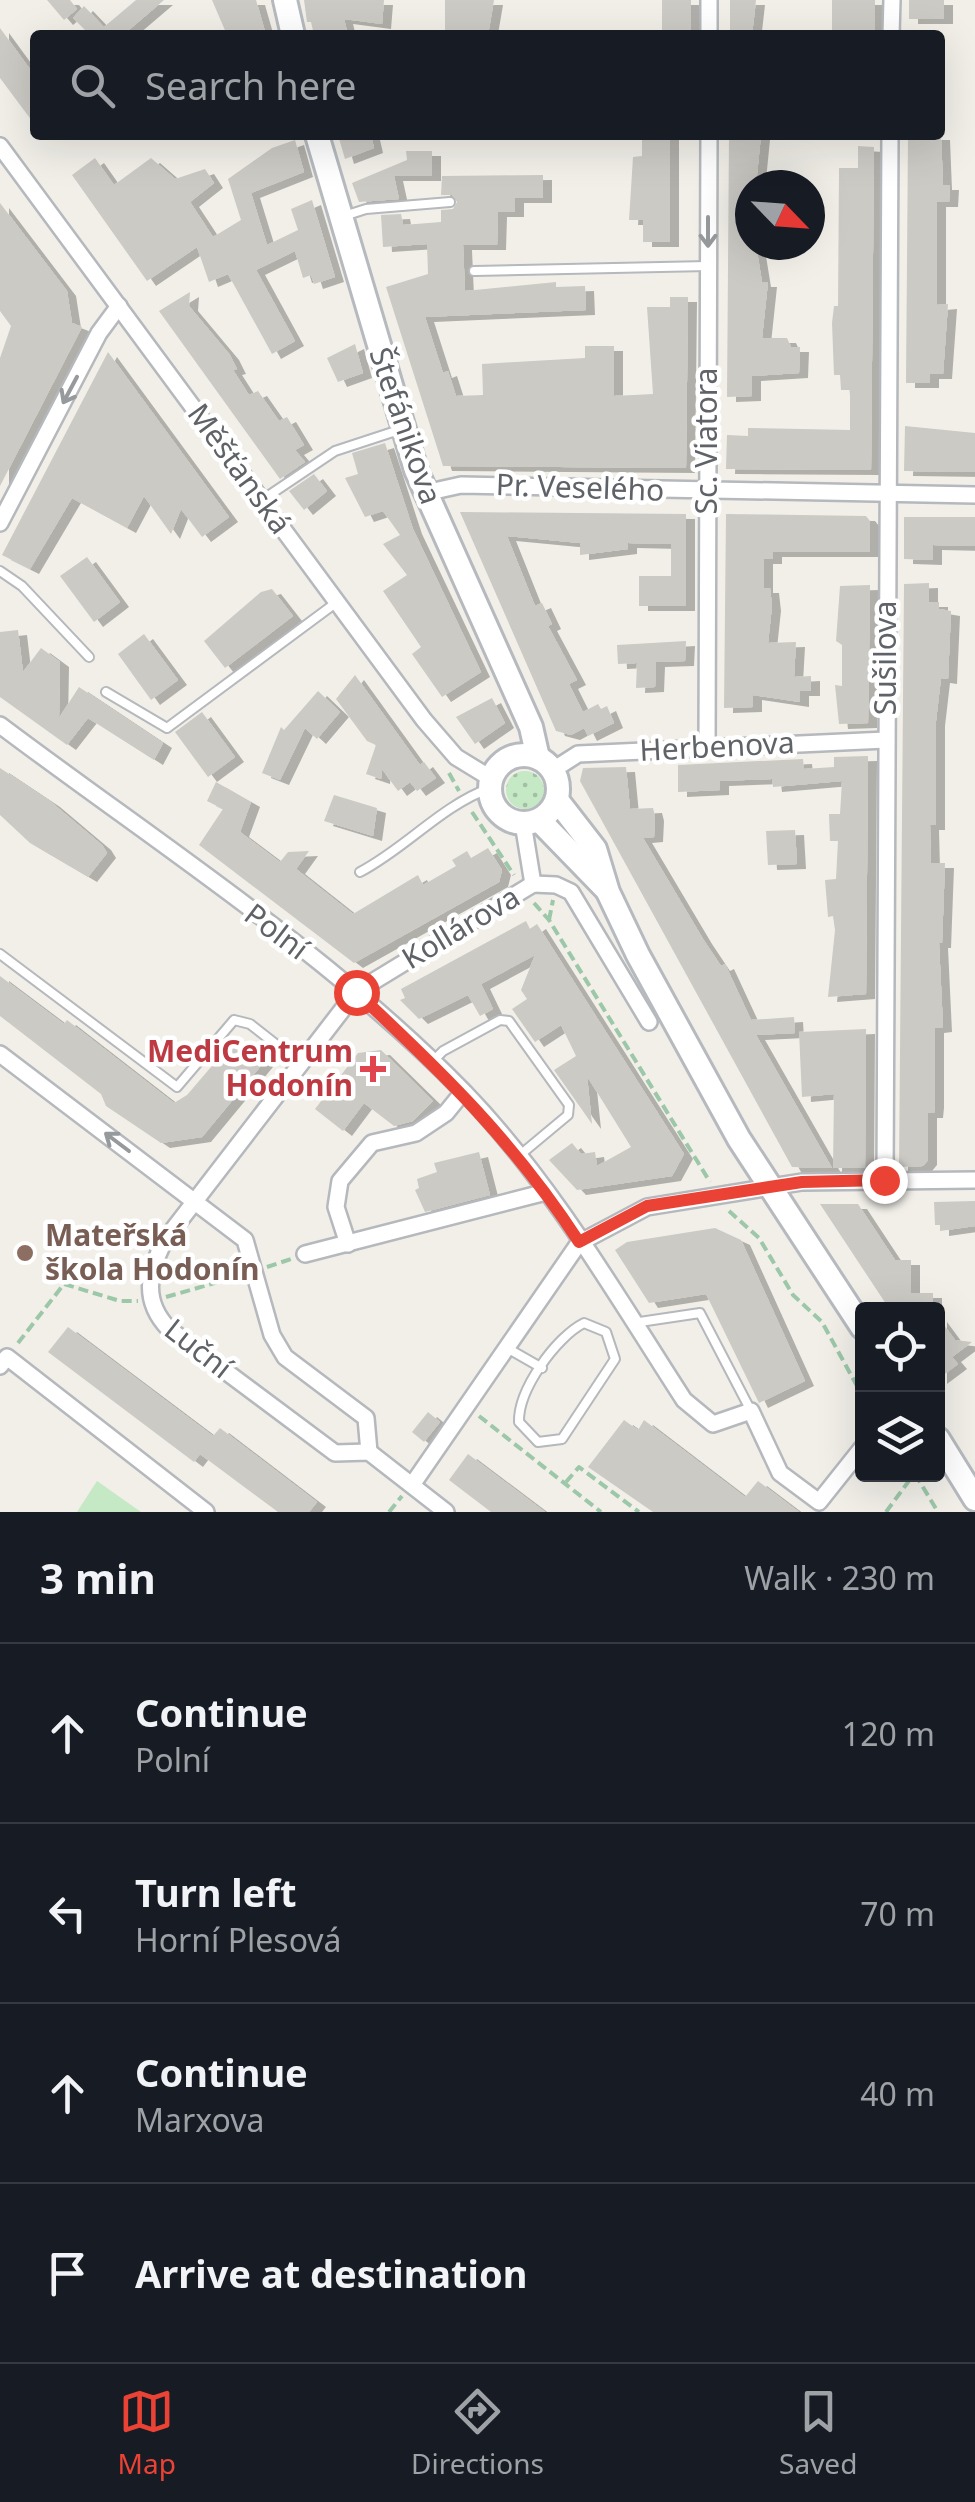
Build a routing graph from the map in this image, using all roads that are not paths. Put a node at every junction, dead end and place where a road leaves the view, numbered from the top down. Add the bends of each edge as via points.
1 (285, 0) edge
2 (709, 0) edge
3 (892, 0) edge
4 (292, 30) edge
5 (709, 30) edge
6 (891, 30) edge
7 (318, 140) edge
8 (708, 140) edge
9 (890, 140) edge
10 (0, 146) edge
11 (450, 202) dead end
12 (340, 217) junction
13 (708, 266) junction
14 (474, 271) dead end
15 (119, 306) junction
16 (402, 429) junction
17 (706, 492) junction
18 (426, 493) junction
19 (887, 494) junction
20 (975, 495) edge
21 (262, 500) junction
22 (0, 522) edge
23 (0, 571) edge
24 (337, 602) junction
25 (89, 658) dead end
26 (106, 692) dead end
27 (520, 708) junction
28 (0, 725) edge
29 (886, 740) junction
30 (707, 747) junction
31 (514, 756) junction
32 (545, 764) junction
33 (491, 783) junction
34 (557, 800) junction
35 (531, 822) junction
36 (360, 872) dead end
37 (528, 887) junction
38 (608, 892) junction
39 (0, 954) edge
40 (356, 992) junction
41 (649, 1022) dead end
42 (0, 1054) edge
43 (432, 1062) junction
44 (301, 1064) junction
45 (463, 1092) junction
46 (520, 1155) junction
47 (884, 1180) junction
48 (975, 1180) edge
49 (772, 1190) junction
50 (546, 1192) junction
51 (195, 1201) junction
52 (579, 1242) junction
53 (348, 1244) junction
54 (305, 1254) dead end
55 (855, 1316) edge
56 (634, 1323) junction
57 (507, 1348) junction
58 (2, 1358) edge
59 (542, 1368) junction
60 (751, 1411) junction
61 (945, 1448) edge
62 (369, 1452) junction
63 (855, 1457) edge
64 (954, 1459) junction
65 (975, 1476) edge
66 (412, 1485) junction
67 (975, 1499) edge
68 (206, 1512) edge
69 (446, 1512) edge

1 - 4 main road
2 - 5 street
3 - 6 street
7 - 12 main road, Štefánikova
8 -> 13 street, Sc. Viatora
9 - 19 street, Sušilova
10 - 15 street, Měšťanská
11 - 12 lane
12 - 16 main road, Štefánikova
13 - 14 lane
13 - 17 street, Sc. Viatora
15 - 21 street, Měšťanská
15 -> 22 street
16 - 18 main road, Štefánikova
16 - 21 lane via 335,451
17 - 18 street, Pr. Veselého via 461,485
17 - 19 street, Pr. Veselého
17 - 30 street, Sc. Viatora
18 - 27 main road, Štefánikova
19 - 20 street, Pr. Veselého
19 - 29 street, Sušilova
21 - 24 street, Měšťanská
23 - 25 lane
24 - 26 lane via 167,728
24 - 33 street, Měšťanská via 456,757
27 - 31 main road
27 - 32 main road, Štefánikova
28 - 40 street, Polní
29 - 30 street, Herbenova
29 - 47 street, Sušilova
30 - 32 street, Herbenova via 578,754
31 - 32 main road
31 - 33 main road
32 - 34 main road
33 - 35 main road via 500,812
33 - 36 lane
34 - 35 main road
34 - 38 main road via 595,849
35 - 37 street, Kollárova
35 - 38 main road
37 - 40 street, Kollárova
37 - 41 street via 570,892
38 - 49 main road
39 - 44 lane via 177,1087 234,1020 250,1024
40 - 43 street, Polní
40 - 44 street, Kollárova
51 -> 42 street
43 - 45 street, Polní
43 - 46 lane via 500,1020 509,1021 569,1105 568,1115
44 - 51 street, Kollárova
45 - 46 street, Polní
45 - 53 street via 416,1133 372,1143 348,1170 336,1206
46 - 50 street, Polní
47 - 48 street
47 - 49 street via 802,1182
49 - 52 street via 647,1206
49 - 55 main road
50 - 52 street, Polní
50 - 53 street
51 - 62 street, Luční via 245,1240 272,1335 285,1357 366,1418
51 - 62 street, Luční via 152,1266 155,1314 335,1453
52 - 56 street, Polní
52 - 57 street
53 - 54 street
56 - 60 street, Polní via 684,1400 713,1424
56 - 60 lane via 700,1313
57 - 59 lane
57 - 66 street
58 - 68 street
59 - 59 lane via 518,1406 518,1422 538,1442 552,1443 562,1440 615,1359 614,1348 606,1332 584,1323 567,1331
60 - 63 street via 780,1473 818,1502
61 - 64 main road
62 - 66 street, Luční
64 - 65 main road
64 - 67 main road
66 - 69 street, Luční

